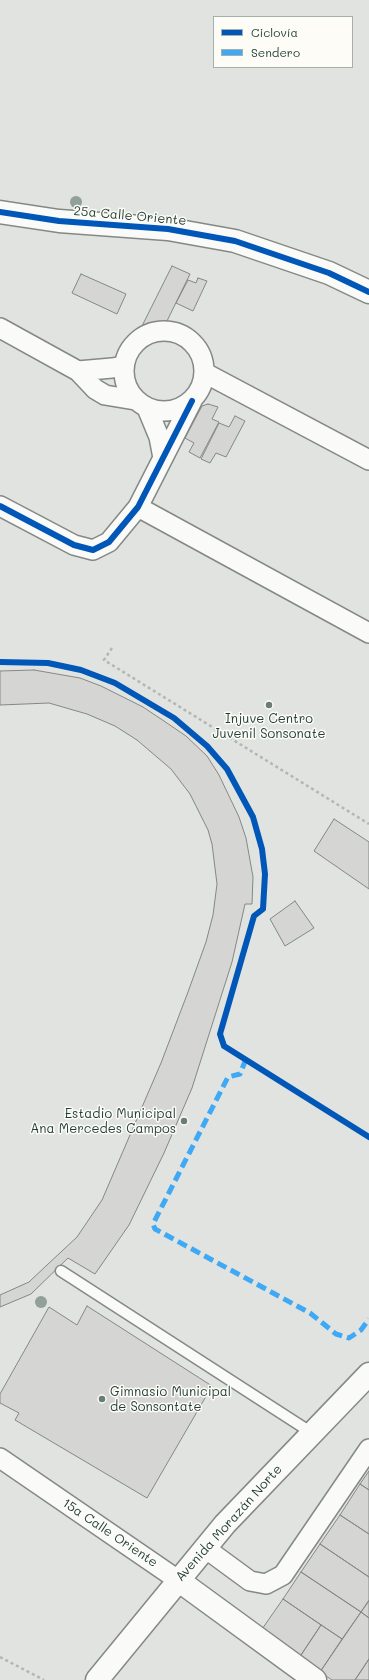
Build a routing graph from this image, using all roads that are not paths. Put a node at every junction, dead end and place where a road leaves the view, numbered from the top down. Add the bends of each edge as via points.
1 (0, 212) edge
2 (369, 292) edge
3 (0, 328) edge
4 (123, 366) junction
5 (78, 371) junction
6 (205, 373) junction
7 (192, 401) junction
8 (141, 404) junction
9 (163, 458) junction
10 (369, 460) edge
11 (0, 506) edge
12 (138, 507) junction
13 (369, 633) edge
14 (61, 1270) dead end
15 (369, 1374) edge
16 (312, 1433) junction
17 (369, 1449) edge
18 (0, 1458) edge
19 (205, 1548) junction
20 (178, 1580) junction
21 (97, 1680) edge
22 (316, 1680) edge

1 - 2 main road, 25a Calle Oriente via 59,221 168,229 228,240 300,262
3 - 5 street
4 - 5 street
4 - 6 street via 127,354 139,340 155,331 168,330 180,333 191,340 201,355
4 - 8 street via 128,390
5 - 8 street via 105,395
6 - 7 street via 201,388
6 - 10 street
7 - 8 street via 179,409 163,411
7 - 9 street
8 - 9 street via 160,438
9 - 12 street
11 - 12 street via 74,545 93,550 109,542
12 - 13 street
14 - 16 lane
15 - 16 main road, Avenida Morazán Norte
16 - 19 main road, Avenida Morazán Norte
17 - 19 street via 282,1575 266,1584 250,1581
18 - 20 street, 15a Calle Oriente
19 - 20 main road, Avenida Morazán Norte
20 - 21 main road, Avenida Morazán Norte
20 - 22 main road, 15a Calle Oriente

